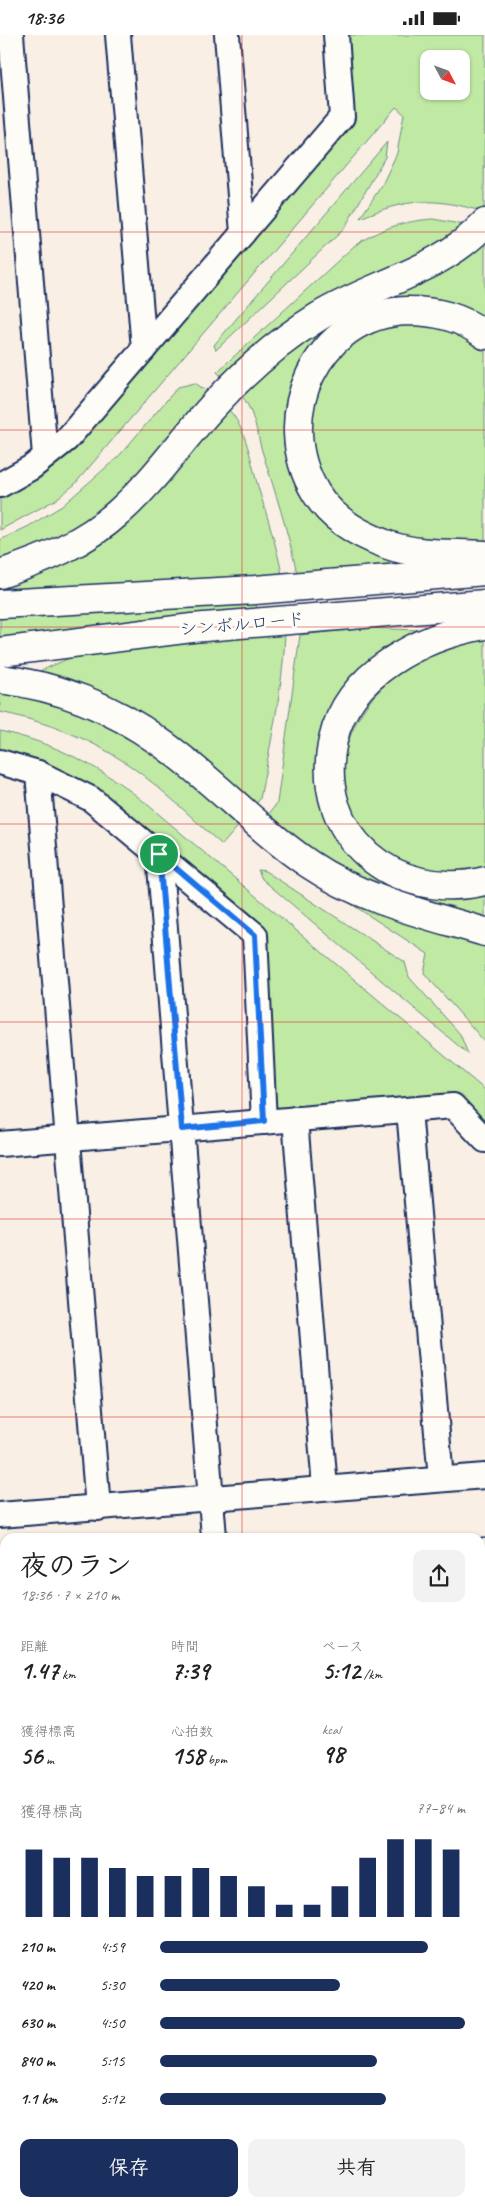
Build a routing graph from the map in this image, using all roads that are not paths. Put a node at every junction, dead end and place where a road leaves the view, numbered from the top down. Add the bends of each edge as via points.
1 (11, 35) edge
2 (118, 35) edge
3 (227, 35) edge
4 (336, 35) edge
5 (485, 223) edge
6 (243, 233) junction
7 (485, 335) edge
8 (144, 349) junction
9 (45, 456) junction
10 (0, 485) edge
11 (485, 555) edge
12 (485, 571) edge
13 (0, 575) edge
14 (0, 604) edge
15 (485, 604) edge
16 (485, 625) edge
17 (0, 652) edge
18 (0, 679) edge
19 (0, 762) edge
20 (38, 773) junction
21 (159, 854) junction
22 (485, 881) edge
23 (485, 932) edge
24 (409, 1110) junction
25 (294, 1119) junction
26 (264, 1121) junction
27 (182, 1129) junction
28 (68, 1139) junction
29 (485, 1139) edge
30 (0, 1144) edge
31 (485, 1476) edge
32 (441, 1479) junction
33 (324, 1489) junction
34 (212, 1498) junction
35 (98, 1508) junction
36 (0, 1515) edge
37 (214, 1533) edge

1 - 9 street
2 - 8 street
3 - 6 street
4 - 6 street via 342,117
5 - 13 main road via 455,250 347,301 290,336 261,358 223,395 120,512 62,551
6 - 8 street
7 - 11 main road via 451,316 426,311 380,316 346,332 314,366 302,394 298,426 307,477 325,505 339,519 371,538 407,551
8 - 9 street via 67,439
9 - 10 street
12 - 14 main road, シンボルロード via 255,590
15 - 17 main road, シンボルロード via 192,628
16 - 22 main road via 441,635 396,658 376,673 357,693 343,716 333,740 331,779 339,816 362,850 392,873 426,885 449,886
18 - 23 main road via 84,699 111,711 161,742 286,847 324,873 390,903
19 - 20 street
20 - 21 street via 91,799
20 - 28 street
21 - 26 street via 255,935
21 - 27 street
24 - 25 street
24 - 29 street via 453,1107
24 - 32 street
25 - 26 street
25 - 33 street
26 - 27 street
27 - 28 street
27 - 34 street
28 - 30 street
28 - 35 street
31 - 32 street
32 - 33 street
33 - 34 street
34 - 35 street
34 - 37 street
35 - 36 street

